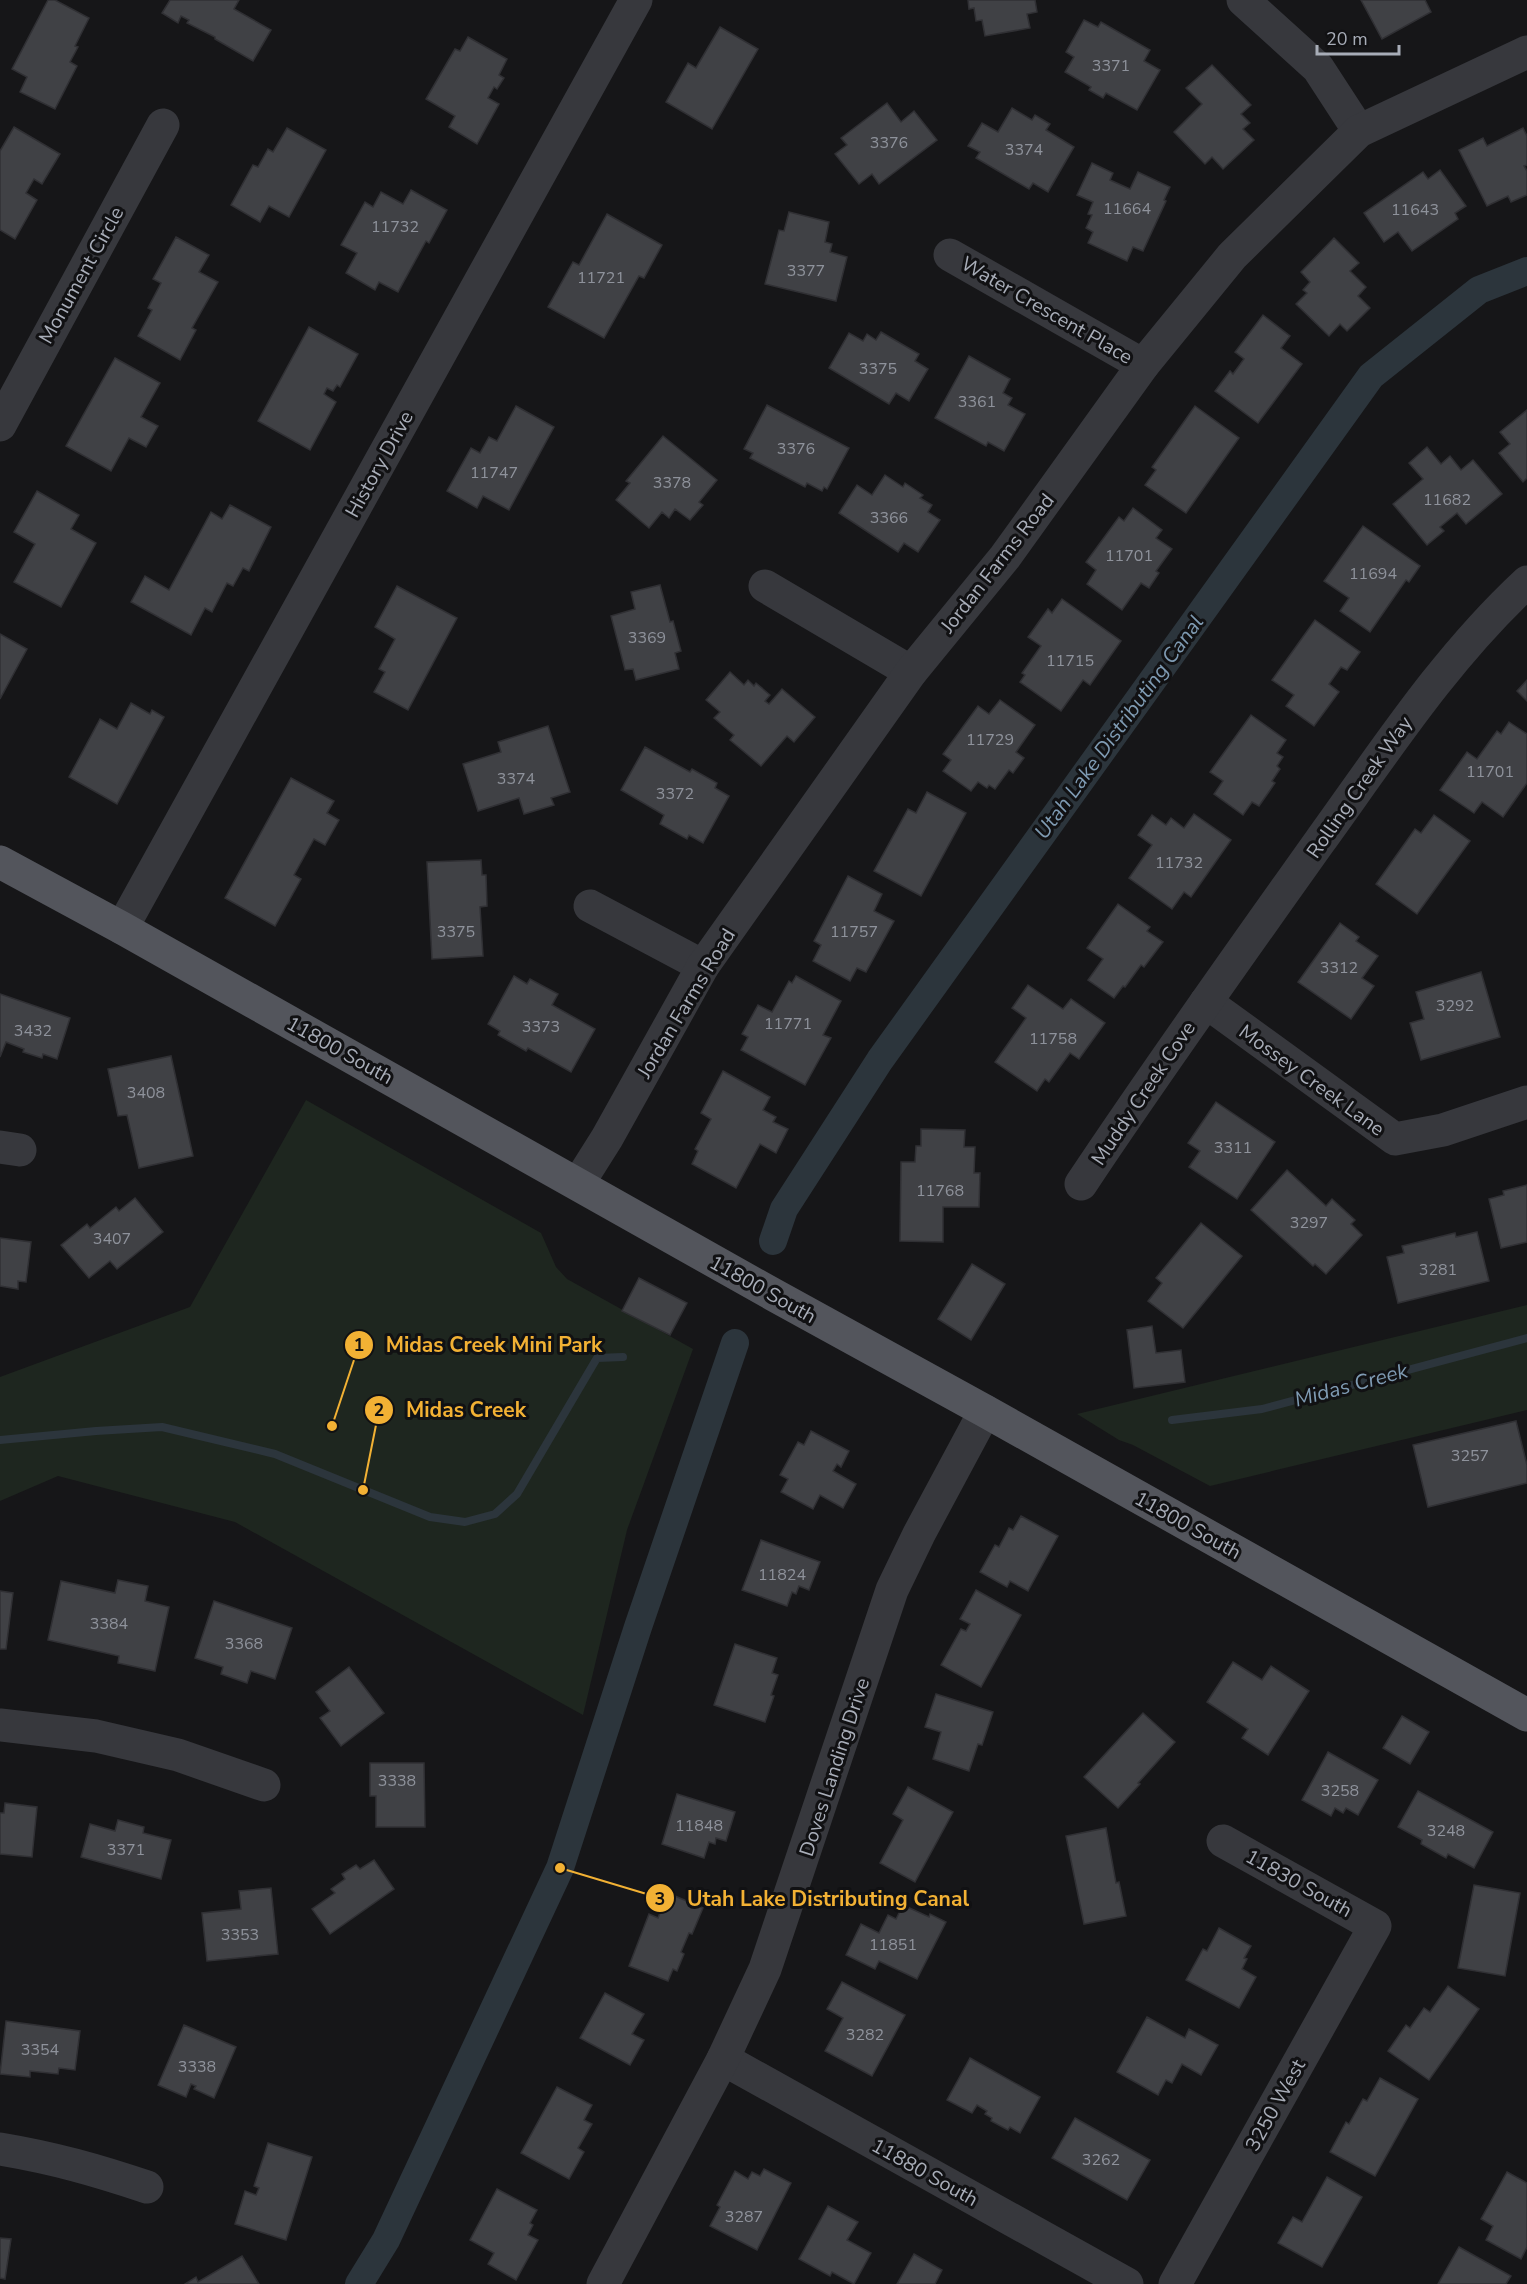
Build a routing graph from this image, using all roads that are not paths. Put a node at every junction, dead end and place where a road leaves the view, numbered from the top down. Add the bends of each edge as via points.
1 (636, 0) edge
2 (1243, 0) edge
3 (1527, 51) edge
4 (163, 125) dead end
5 (1359, 132) junction
6 (950, 255) dead end
7 (1143, 365) junction
8 (0, 425) edge
9 (1527, 582) edge
10 (765, 586) dead end
11 (911, 672) junction
12 (0, 862) edge
13 (590, 906) dead end
14 (122, 928) junction
15 (703, 966) junction
16 (1206, 1002) junction
17 (1527, 1102) edge
18 (578, 1184) junction
19 (1081, 1184) dead end
20 (985, 1411) junction
21 (1527, 1715) edge
22 (0, 1725) edge
23 (264, 1785) dead end
24 (1223, 1841) dead end
25 (1375, 1926) joint
26 (723, 2059) junction
27 (0, 2149) edge
28 (147, 2187) dead end
29 (603, 2284) edge
30 (1127, 2284) edge
31 (1175, 2284) edge

1 - 14 street, History Drive
2 - 5 street via 1317,68
3 - 5 street, Jordan Farms Road
4 - 8 street, Monument Circle
5 - 7 street, Jordan Farms Road via 1232,256
6 - 7 street, Water Crescent Place
7 - 11 street, Jordan Farms Road via 1005,557
9 - 16 street, Rolling Creek Way via 1496,611 1430,688
10 - 11 street
11 - 15 street, Jordan Farms Road
12 - 14 main road, 11800 South
13 - 15 street
14 - 18 main road, 11800 South
15 - 18 street, Jordan Farms Road
16 - 17 street, Mossey Creek Lane via 1395,1139 1443,1130
16 - 19 street, Muddy Creek Cove
18 - 20 main road, 11800 South
20 - 21 main road, 11800 South
20 - 26 street, Doves Landing Drive via 892,1590 775,1942
22 - 23 street via 96,1736 178,1755
24 - 25 street, 11830 South
25 - 31 street, 3250 West
26 - 29 street, Doves Landing Drive
26 - 30 street, 11880 South
27 - 28 street via 87,2166

